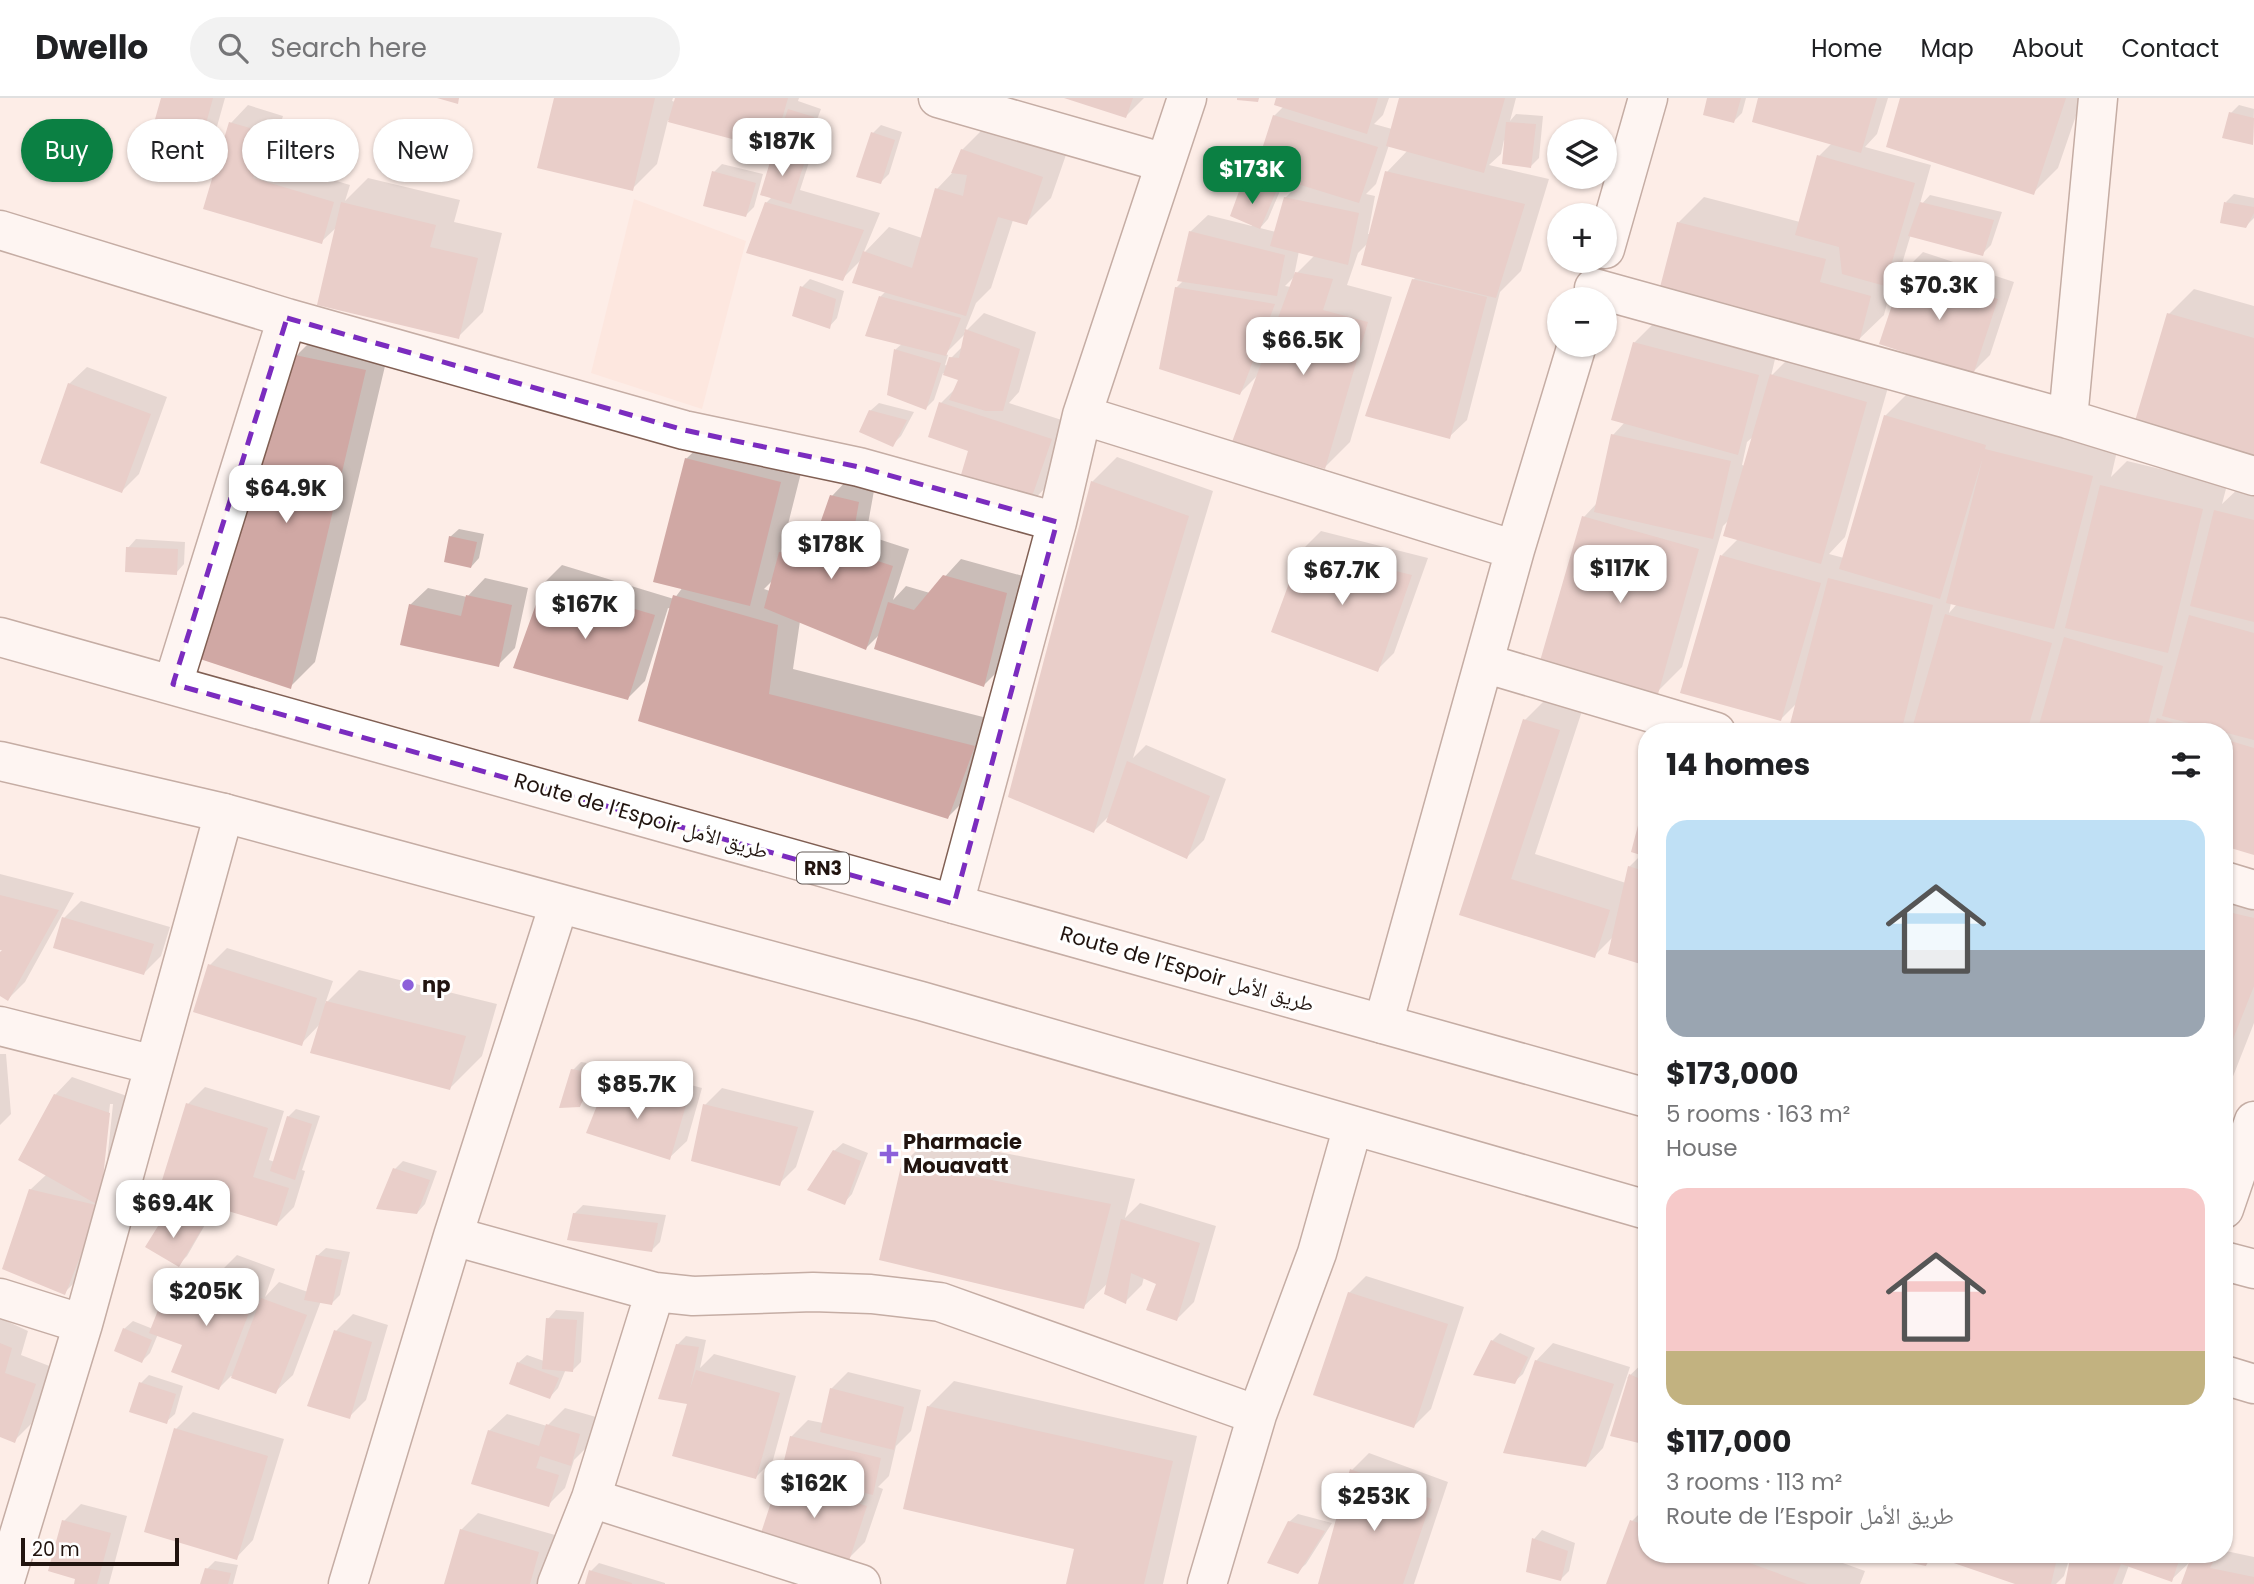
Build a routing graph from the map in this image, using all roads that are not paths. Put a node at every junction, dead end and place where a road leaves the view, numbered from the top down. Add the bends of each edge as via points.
1 (938, 98) edge
2 (1187, 98) edge
3 (1648, 98) edge
4 (2098, 98) edge
5 (1165, 163) junction
6 (1617, 207) edge
7 (0, 230) edge
8 (1595, 283) edge
9 (287, 318) junction
10 (1573, 357) edge
11 (1082, 415) junction
12 (2068, 419) junction
13 (2254, 476) edge
14 (1057, 522) junction
15 (1515, 550) junction
16 (0, 637) edge
17 (1484, 663) junction
18 (173, 684) junction
19 (1686, 723) edge
20 (0, 761) edge
21 (224, 813) junction
22 (2233, 884) edge
23 (2254, 890) edge
24 (559, 904) junction
25 (954, 904) junction
26 (1383, 1024) junction
27 (0, 1026) edge
28 (154, 1065) junction
29 (1638, 1095) edge
30 (2254, 1121) edge
31 (1353, 1126) junction
32 (2233, 1183) edge
33 (1638, 1207) edge
34 (453, 1236) junction
35 (2233, 1263) edge
36 (2254, 1269) edge
37 (655, 1292) junction
38 (0, 1298) edge
39 (83, 1324) junction
40 (2233, 1378) edge
41 (2254, 1384) edge
42 (1257, 1415) junction
43 (591, 1498) junction
44 (1218, 1581) edge
45 (4, 1584) edge
46 (348, 1584) edge
47 (557, 1584) edge
48 (861, 1584) edge

1 - 5 main road
2 - 5 main road
3 - 6 main road
4 - 12 main road
5 - 11 main road
7 - 9 main road
8 - 12 main road
9 - 14 main road via 684,430 859,467
9 - 18 main road
10 - 15 main road
11 - 14 main road
11 - 15 main road
12 - 13 main road
14 - 25 main road
15 - 17 main road
16 - 18 main road, Route de l’Espoir طريق الأمل / RN3
17 - 19 main road
17 - 26 main road
18 - 25 main road, Route de l’Espoir طريق الأمل / RN3
20 - 21 main road
21 - 24 main road
21 - 28 main road
22 - 23 main road
24 - 31 main road via 921,1001
24 - 34 main road
25 - 26 main road, Route de l’Espoir طريق الأمل / RN3
26 - 29 main road, Route de l’Espoir طريق الأمل / RN3
27 - 28 main road
28 - 39 main road
30 - 32 main road
31 - 33 main road
31 - 42 main road via 1317,1253
34 - 37 main road
34 - 46 main road
35 - 36 main road
37 - 42 main road via 693,1296 871,1294 940,1302
37 - 43 main road
38 - 39 main road
39 - 45 main road
40 - 41 main road
42 - 44 main road
43 - 47 main road
43 - 48 main road

